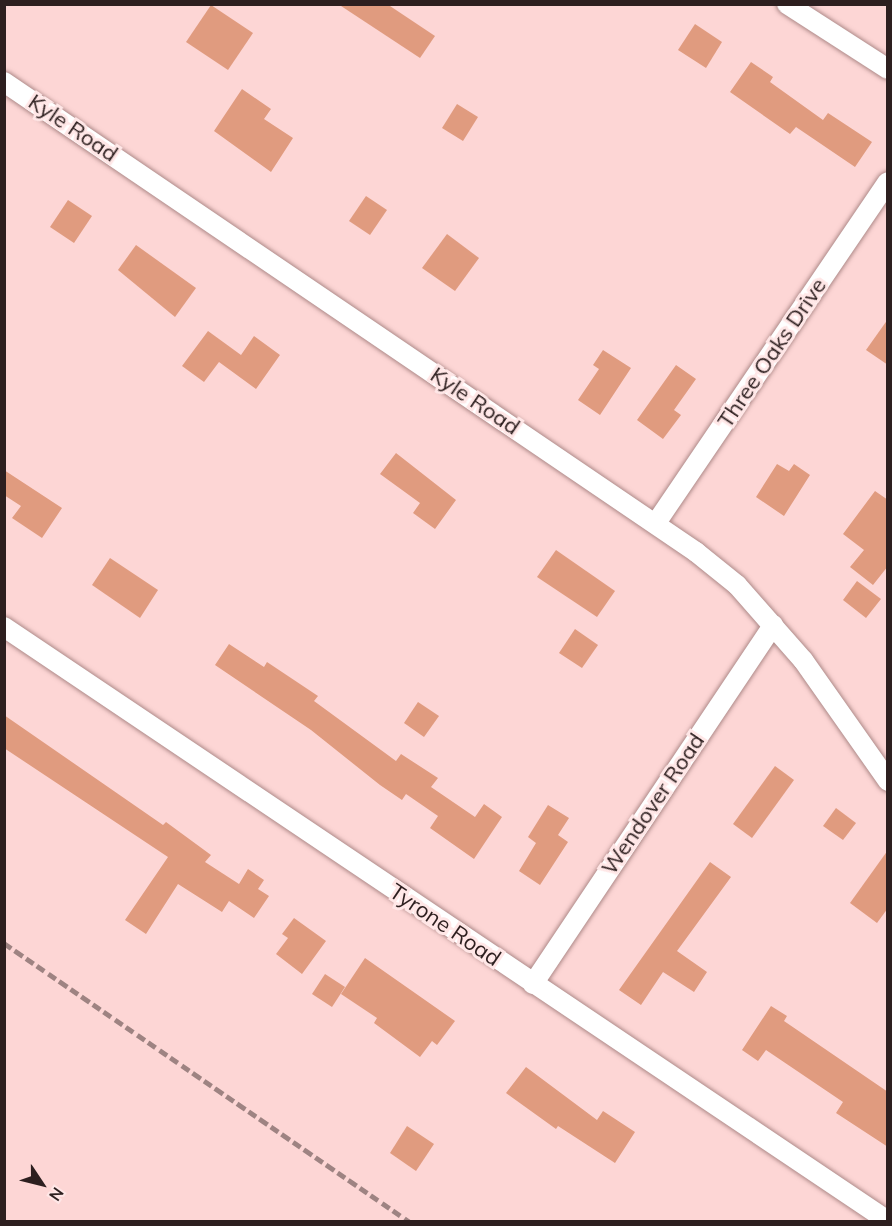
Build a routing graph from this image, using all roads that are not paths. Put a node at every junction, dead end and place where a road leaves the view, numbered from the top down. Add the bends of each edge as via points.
1 (787, 4) edge
2 (888, 69) edge
3 (4, 82) edge
4 (888, 182) edge
5 (656, 523) junction
6 (773, 625) junction
7 (4, 627) edge
8 (888, 781) edge
9 (532, 984) junction
10 (888, 1221) edge

1 - 2 street
3 - 5 street, Kyle Road
4 - 5 street, Three Oaks Drive
5 - 6 street, Kyle Road via 737,585
6 - 8 street, Kyle Road via 803,660
6 - 9 street, Wendover Road
7 - 9 street, Tyrone Road
9 - 10 street, Tyrone Road

